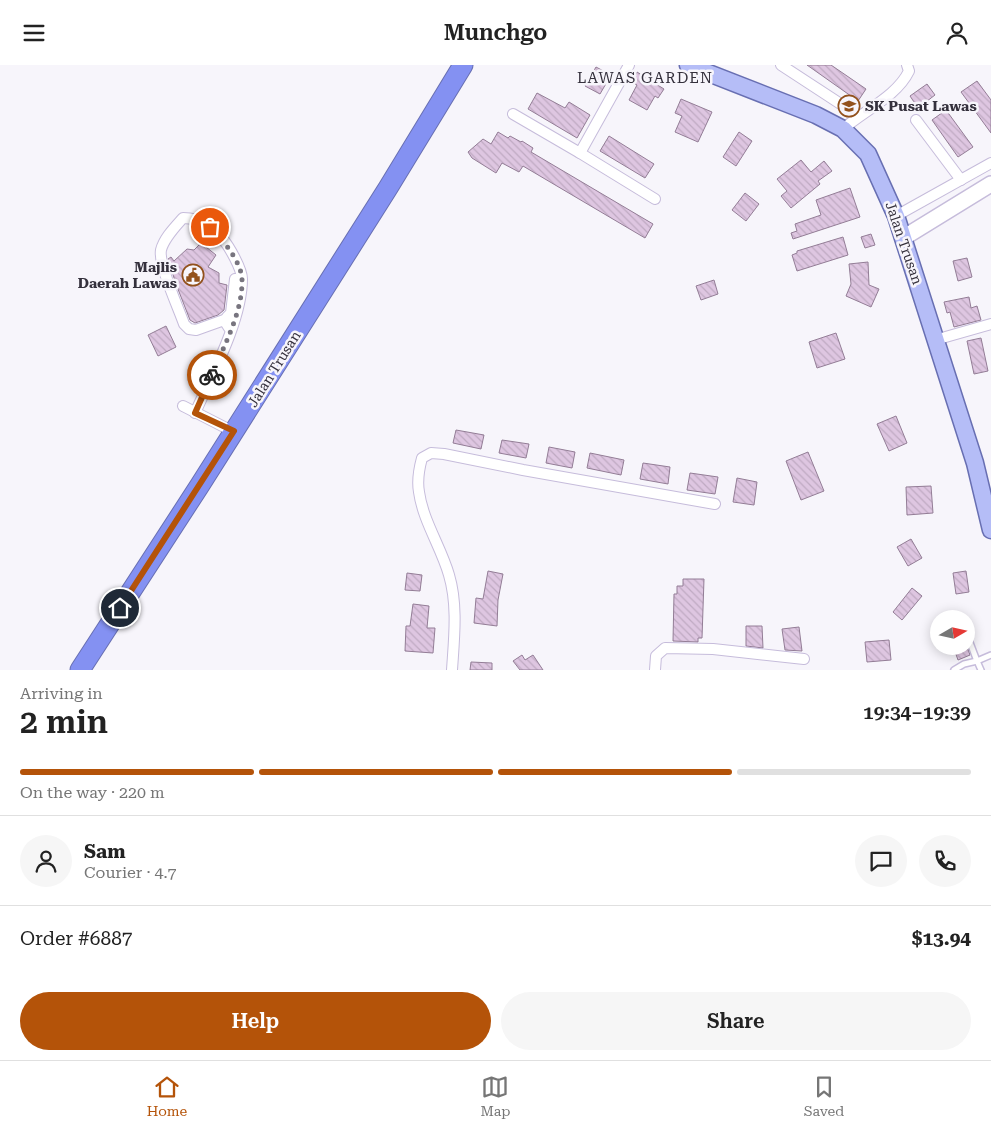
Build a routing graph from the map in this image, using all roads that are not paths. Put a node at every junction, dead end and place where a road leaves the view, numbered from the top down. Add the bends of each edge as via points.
1 (463, 65) edge
2 (629, 65) edge
3 (688, 65) edge
4 (781, 65) edge
5 (907, 65) edge
6 (513, 114) dead end
7 (859, 116) junction
8 (916, 120) dead end
9 (843, 129) junction
10 (580, 153) junction
11 (991, 163) edge
12 (961, 180) junction
13 (991, 184) edge
14 (655, 199) dead end
15 (896, 216) junction
16 (903, 238) junction
17 (235, 258) junction
18 (224, 320) junction
19 (991, 324) edge
20 (231, 331) junction
21 (935, 340) junction
22 (182, 407) dead end
23 (195, 413) junction
24 (234, 431) junction
25 (715, 504) dead end
26 (991, 530) edge
27 (975, 655) edge
28 (991, 655) edge
29 (804, 659) dead end
30 (977, 661) junction
31 (80, 670) edge
32 (452, 670) edge
33 (655, 670) edge
34 (954, 670) edge
35 (981, 670) edge

1 - 24 highway, Jalan Trusan
2 - 10 street
3 - 9 main road, Jalan Trusan via 816,115
4 - 7 street
5 - 7 street via 910,71 904,82
6 - 10 street
7 - 9 street
8 - 12 street
9 - 15 main road, Jalan Trusan via 868,154
10 - 14 street
11 - 12 street
12 - 15 street
13 - 16 street
15 - 16 main road, Jalan Trusan
16 - 21 main road, Jalan Trusan
17 - 18 street via 236,280 231,313
17 - 18 street via 225,241 198,219 183,218 170,232 161,251 163,267 184,324 189,329 196,329
17 - 20 street via 242,277 240,305
18 - 20 street
19 - 21 street
20 - 23 street
21 - 26 main road, Jalan Trusan via 975,463
22 - 23 street
23 - 24 street
24 - 31 highway, Jalan Trusan
25 - 32 street via 444,454 431,453 422,458 418,492 447,567 454,599
27 - 30 lane
28 - 30 lane
29 - 33 street via 713,649 665,649 656,656
30 - 34 lane
30 - 35 lane

